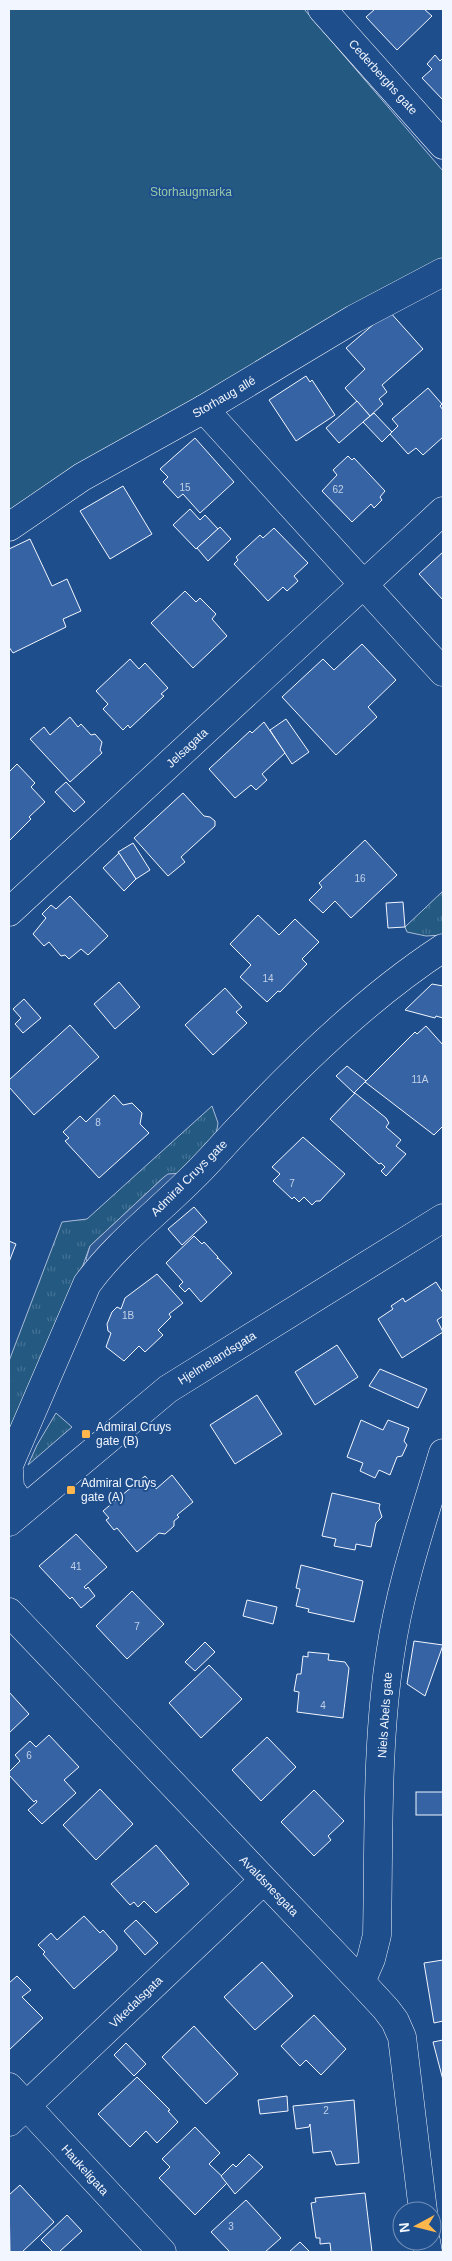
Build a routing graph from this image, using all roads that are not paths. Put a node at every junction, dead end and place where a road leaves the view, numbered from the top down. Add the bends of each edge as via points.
1 (322, 9) edge
2 (443, 145) edge
3 (443, 272) edge
4 (204, 409) junction
5 (443, 511) edge
6 (9, 527) edge
7 (364, 583) junction
8 (443, 672) edge
9 (9, 912) edge
10 (443, 948) edge
11 (443, 1218) edge
12 (443, 1453) edge
13 (9, 1464) edge
14 (9, 1471) edge
15 (16, 1516) edge
16 (9, 1612) edge
17 (263, 1881) junction
18 (361, 1982) junction
19 (9, 2087) edge
20 (18, 2114) edge
21 (422, 2201) edge
22 (162, 2252) edge

1 - 2 street, Cederberghs gate
3 - 4 street, Storhaug allé via 354,319
4 - 6 street, Storhaug allé via 82,478
4 - 7 street
5 - 7 street, Jelsagata
7 - 8 street
7 - 9 street, Jelsagata
10 - 13 street, Admiral Cruys gate via 321,1046 192,1179 99,1267 87,1284
11 - 15 street, Hjelmelandsgata via 168,1388
12 - 18 street, Niels Abels gate via 405,1580 390,1656 383,1731 377,1935
14 - 15 street
16 - 17 street, Avaldsnesgata
17 - 18 street, Avaldsnesgata
17 - 20 street, Vikedalsgata
18 - 21 street, Avaldsnesgata via 391,2015 402,2037
19 - 20 street, Haukeligata
20 - 22 street, Haukeligata

